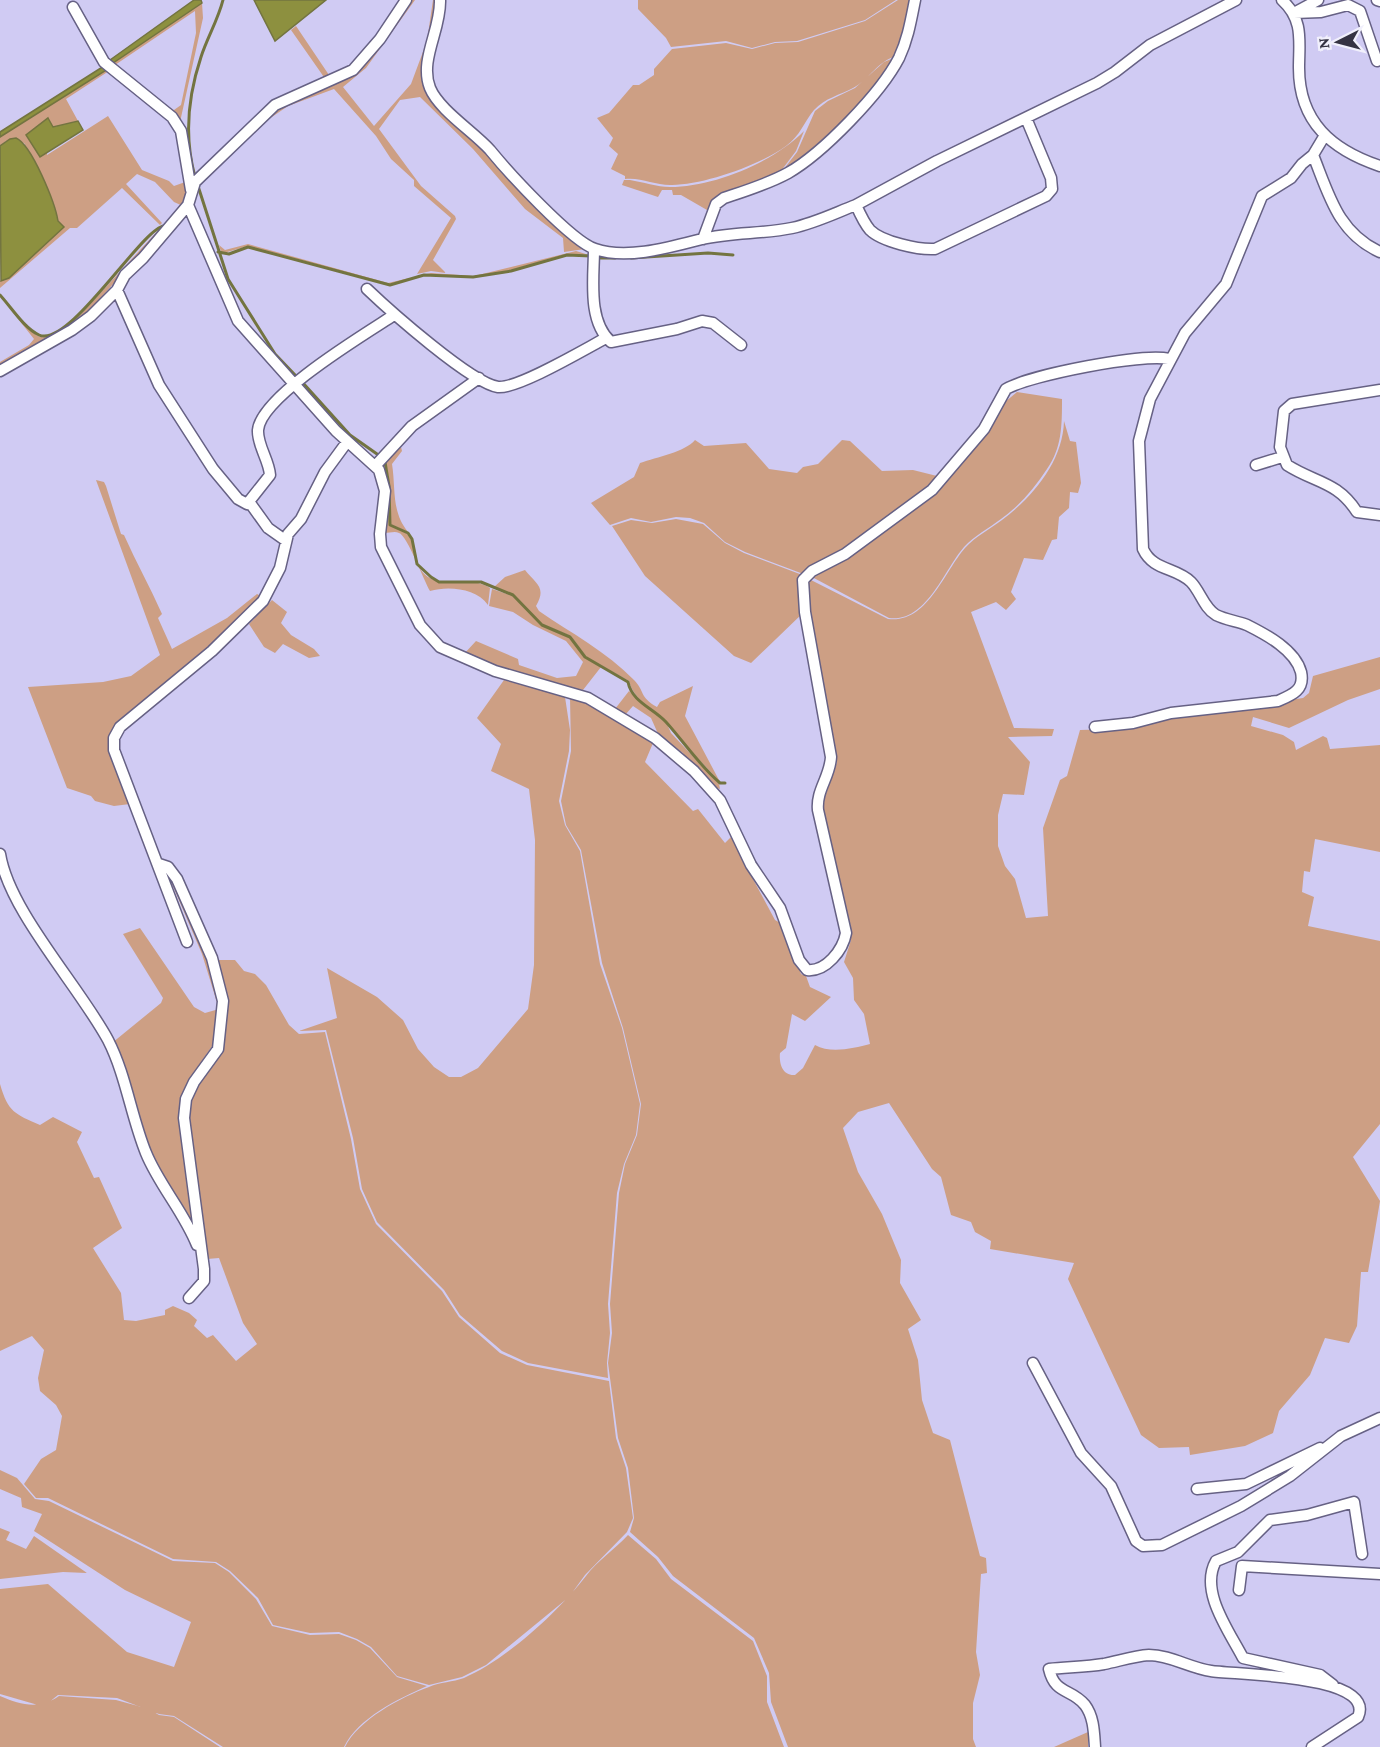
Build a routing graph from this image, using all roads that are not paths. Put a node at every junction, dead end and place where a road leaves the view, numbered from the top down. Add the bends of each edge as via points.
1 (406, 0) edge
2 (440, 0) edge
3 (915, 0) edge
4 (1236, 0) edge
5 (1282, 0) edge
6 (1318, 0) edge
7 (73, 7) dead end
8 (1294, 13) junction
9 (1377, 61) dead end
10 (1026, 118) junction
11 (1325, 135) junction
12 (1313, 155) junction
13 (1380, 166) edge
14 (191, 193) junction
15 (188, 205) junction
16 (856, 205) junction
17 (703, 239) junction
18 (594, 249) junction
19 (1380, 252) edge
20 (367, 289) dead end
21 (117, 290) junction
22 (394, 315) junction
23 (606, 338) junction
24 (741, 345) dead end
25 (1169, 359) junction
26 (0, 371) edge
27 (479, 378) junction
28 (291, 383) junction
29 (1380, 390) edge
30 (347, 442) junction
31 (1282, 457) junction
32 (376, 465) junction
33 (1256, 465) dead end
34 (250, 503) junction
35 (1380, 515) edge
36 (285, 540) junction
37 (1095, 728) dead end
38 (0, 854) edge
39 (159, 864) junction
40 (188, 942) dead end
41 (204, 1269) junction
42 (189, 1298) dead end
43 (1033, 1363) dead end
44 (1380, 1418) edge
45 (1331, 1443) junction
46 (1197, 1489) dead end
47 (1362, 1554) dead end
48 (1380, 1574) edge
49 (1239, 1590) dead end
50 (1338, 1688) junction
51 (1095, 1747) edge
52 (1312, 1747) edge

1 - 14 street via 353,70 284,99 267,111 195,182
2 - 18 street via 441,14 427,72 436,99 481,140 518,183
3 - 17 street via 900,56 868,101 809,159 787,174 716,204
4 - 10 street via 1150,45 1097,83
5 - 8 street
6 - 8 street
7 - 14 street via 104,62 172,117 181,131
8 - 9 street via 1348,5 1360,11
8 - 11 street via 1300,36 1302,95 1310,116
10 - 16 street
10 - 16 street via 1051,178 1053,189 1047,196 935,249 922,249 872,232
11 - 12 street
11 - 13 street via 1339,149
12 - 19 street via 1340,221 1357,239
12 - 25 street via 1291,178 1262,196 1226,284
14 - 15 street
15 - 21 street via 125,275
15 - 28 street via 238,321
16 - 17 street via 813,223
17 - 18 street via 663,250
18 - 23 street via 593,293
20 - 22 street
21 - 26 street via 82,323
21 - 34 street via 159,385 213,469 238,499
22 - 27 street
22 - 28 street
23 - 24 street via 611,342 702,321 713,323
23 - 27 street via 506,386 497,387
25 - 32 street via 1079,369 1006,389 984,429 932,490 803,580 805,612 831,757 817,797 818,810 846,933 833,957 812,971 800,964 780,908 751,865 720,800 678,756 588,698 495,671 446,650 429,637 381,547 385,491
25 - 37 street via 1150,399 1139,441 1143,549 1154,564 1191,582 1215,614 1247,625 1291,652 1299,663 1300,688 1278,701 1171,713
27 - 32 street via 412,426
28 - 30 street
28 - 34 street via 258,428 270,475
29 - 31 street via 1292,404 1284,411 1280,426
30 - 32 street
30 - 36 street
31 - 33 street
31 - 35 street via 1293,469 1332,485 1357,512
34 - 36 street via 268,528
36 - 39 street via 280,568 256,609 115,734 114,750
38 - 41 street via 6,878 25,913 107,1039 128,1091 146,1154 193,1235
39 - 40 street
39 - 41 street via 168,867 177,879 212,958 223,1001 218,1049 194,1082 186,1099 184,1118
41 - 42 street via 204,1281
43 - 45 street via 1082,1453 1111,1486 1136,1541 1143,1546 1162,1545 1266,1493
44 - 45 street
45 - 46 street via 1246,1484
47 - 50 street via 1354,1502 1270,1520 1238,1552 1216,1561 1213,1567 1214,1599 1243,1658 1320,1675
48 - 49 street via 1242,1566
50 - 51 street via 1250,1672 1208,1671 1158,1655 1049,1669 1055,1685 1085,1705
50 - 52 street via 1355,1696 1358,1717

